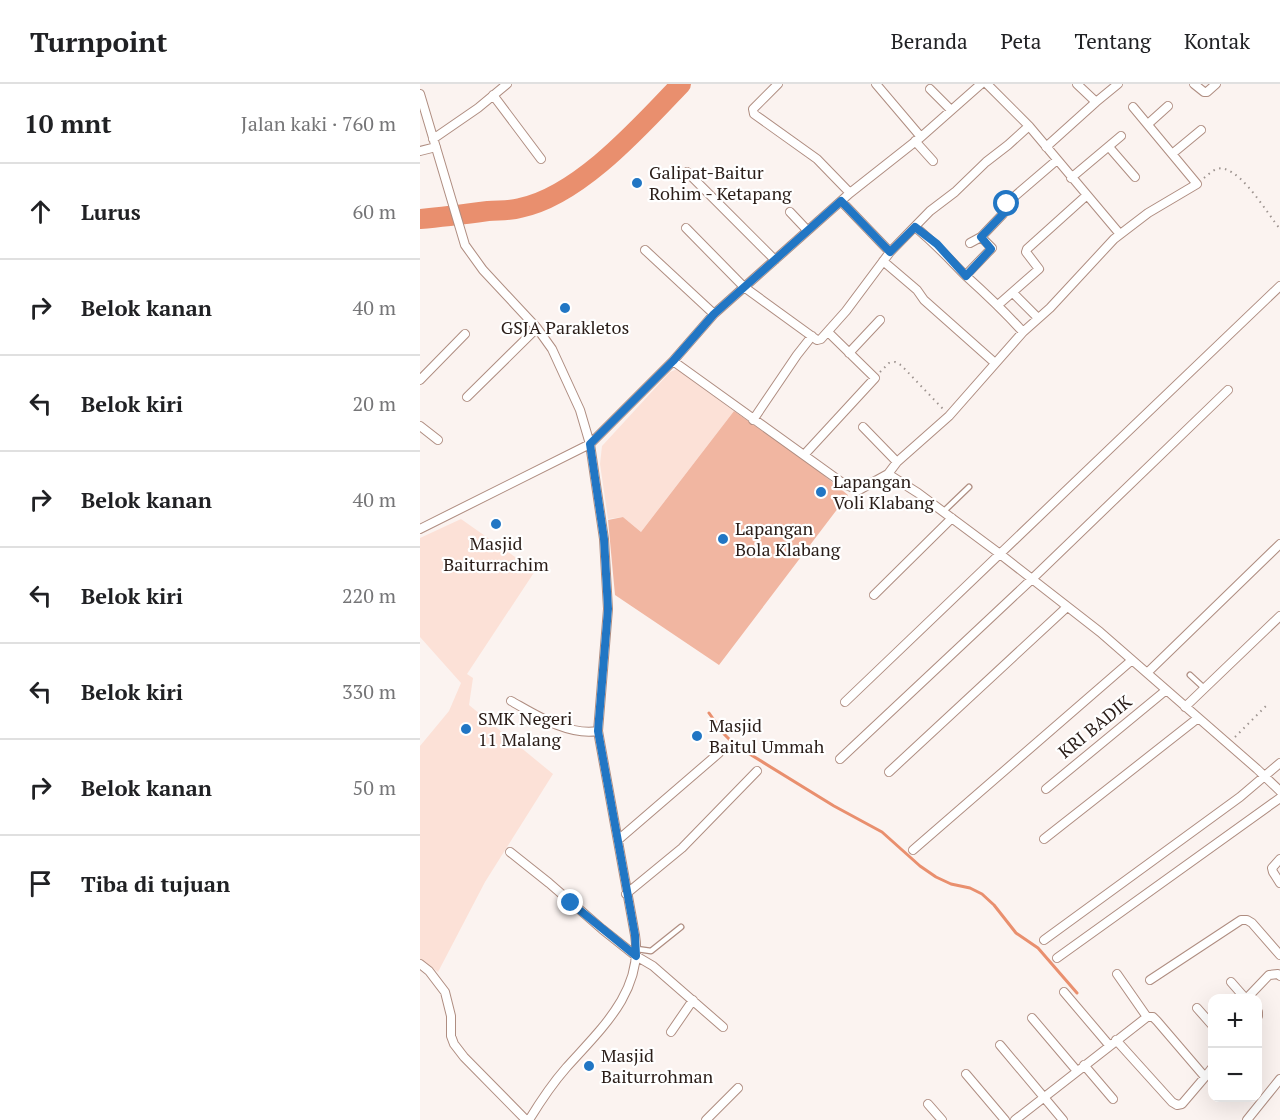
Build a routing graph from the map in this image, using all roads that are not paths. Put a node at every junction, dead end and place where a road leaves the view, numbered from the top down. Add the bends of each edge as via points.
1 (507, 84) edge
2 (778, 84) edge
3 (876, 84) edge
4 (981, 84) edge
5 (987, 84) edge
6 (1077, 84) edge
7 (1118, 84) edge
8 (1194, 84) edge
9 (1216, 84) edge
10 (930, 89) dead end
11 (420, 94) edge
12 (493, 95) junction
13 (1096, 102) junction
14 (1133, 106) dead end
15 (1168, 106) dead end
16 (951, 110) junction
17 (1148, 124) junction
18 (1029, 126) junction
19 (1201, 130) dead end
20 (1121, 136) dead end
21 (918, 139) junction
22 (435, 143) junction
23 (1046, 147) junction
24 (1109, 147) junction
25 (420, 151) edge
26 (1172, 154) junction
27 (542, 159) dead end
28 (933, 160) dead end
29 (1057, 160) junction
30 (687, 172) dead end
31 (1135, 177) dead end
32 (1071, 178) junction
33 (850, 193) junction
34 (1087, 195) junction
35 (841, 201) junction
36 (790, 212) dead end
37 (915, 227) junction
38 (686, 228) dead end
39 (807, 230) junction
40 (1119, 233) junction
41 (981, 237) junction
42 (970, 243) dead end
43 (645, 250) dead end
44 (890, 252) junction
45 (775, 260) junction
46 (883, 261) junction
47 (966, 276) junction
48 (1280, 286) edge
49 (744, 287) junction
50 (1013, 292) junction
51 (998, 305) junction
52 (714, 314) junction
53 (1034, 314) junction
54 (880, 320) dead end
55 (537, 328) junction
56 (1023, 332) junction
57 (828, 333) junction
58 (465, 334) dead end
59 (812, 336) junction
60 (849, 353) junction
61 (673, 361) junction
62 (995, 363) junction
63 (420, 380) edge
64 (1228, 390) dead end
65 (467, 397) dead end
66 (753, 420) junction
67 (420, 426) edge
68 (863, 427) dead end
69 (438, 440) dead end
70 (590, 444) junction
71 (804, 455) junction
72 (897, 462) junction
73 (888, 474) junction
74 (969, 487) dead end
75 (944, 512) junction
76 (952, 518) junction
77 (420, 529) edge
78 (1280, 544) edge
79 (1000, 554) junction
80 (1032, 579) junction
81 (874, 595) dead end
82 (1067, 607) junction
83 (1280, 616) edge
84 (1132, 660) junction
85 (1147, 672) junction
86 (1190, 675) dead end
87 (1204, 688) junction
88 (1166, 691) junction
89 (511, 701) dead end
90 (845, 702) dead end
91 (1185, 707) junction
92 (1198, 718) junction
93 (598, 731) junction
94 (719, 753) dead end
95 (840, 759) dead end
96 (1280, 763) edge
97 (757, 771) dead end
98 (889, 772) dead end
99 (1266, 777) junction
100 (1046, 789) dead end
101 (1280, 791) edge
102 (1280, 798) edge
103 (1044, 839) dead end
104 (618, 840) junction
105 (913, 850) dead end
106 (510, 852) dead end
107 (1280, 859) edge
108 (1280, 883) edge
109 (626, 894) junction
110 (681, 927) dead end
111 (1044, 940) dead end
112 (637, 953) junction
113 (1280, 955) edge
114 (1057, 958) dead end
115 (420, 964) edge
116 (1117, 974) dead end
117 (1280, 976) edge
118 (1150, 980) dead end
119 (1231, 982) dead end
120 (1064, 992) dead end
121 (1242, 994) edge
122 (1251, 994) edge
123 (693, 1000) junction
124 (1197, 1008) dead end
125 (1147, 1017) junction
126 (1032, 1018) dead end
127 (1208, 1020) edge
128 (723, 1027) dead end
129 (671, 1032) dead end
130 (1113, 1043) junction
131 (1000, 1045) dead end
132 (1084, 1065) junction
133 (1077, 1071) junction
134 (1208, 1073) edge
135 (966, 1074) dead end
136 (1205, 1077) junction
137 (1280, 1079) edge
138 (738, 1088) dead end
139 (1043, 1097) junction
140 (1113, 1099) dead end
141 (928, 1104) dead end
142 (527, 1120) edge
143 (706, 1120) edge
144 (942, 1120) edge
145 (1005, 1120) edge
146 (1015, 1120) edge
147 (1063, 1120) edge
148 (1247, 1120) edge

1 - 12 street
2 - 33 street via 753,109 754,114 817,159
3 - 21 street
4 - 16 street
5 - 18 street
6 - 13 street
7 - 13 street
8 - 9 street via 1207,92
10 - 16 street
11 - 22 street
12 - 22 street
12 - 27 street
13 - 23 street
14 - 17 street
15 - 17 street
16 - 21 street
17 - 26 street
18 - 23 street
18 - 37 street
19 - 26 street
20 - 24 street
21 - 28 street
21 - 33 street
22 - 25 street
22 - 55 street via 462,237 483,270
23 - 29 street
24 - 31 street
24 - 32 street
26 - 40 street via 1197,184
29 - 32 street
29 - 41 street via 1008,202 1003,214
30 - 45 street
32 - 34 street
33 - 35 street
34 - 40 street
34 - 50 street via 1026,251 1039,269
35 - 39 street
35 - 44 street
36 - 39 street
37 - 44 street
37 - 47 street
38 - 49 street
39 - 45 street
40 - 53 street via 1067,290
41 - 42 street
41 - 47 street via 992,248
43 - 52 street
44 - 46 street
45 - 49 street
46 - 57 street
46 - 62 street
47 - 51 street
48 - 79 street
49 - 52 street
49 - 59 street
50 - 51 street
50 - 53 street
51 - 56 street
52 - 61 street
53 - 56 street
54 - 60 street
55 - 65 street
55 - 70 street via 569,383
56 - 62 street
57 - 59 street via 817,340
57 - 60 street
58 - 63 street
59 - 66 street
60 - 71 street via 875,378
61 - 66 street
61 - 70 street
62 - 72 street via 949,416
64 - 80 street
66 - 71 street
67 - 69 street
68 - 72 street
70 - 77 street
70 - 93 street via 604,539 608,609
71 - 73 street via 852,489 859,490
72 - 73 street
73 - 75 street
74 - 75 lane
75 - 76 street
76 - 79 street
76 - 81 street
78 - 85 street
79 - 80 street
79 - 90 street
80 - 82 street
80 - 95 street
82 - 84 street
82 - 98 street
83 - 87 street
84 - 85 street
84 - 105 street
85 - 88 street
86 - 87 lane
87 - 91 street
88 - 91 street
88 - 100 street, KRI BADIK
89 - 93 street via 574,730
91 - 92 street
92 - 99 street
92 - 103 street
93 - 104 street
94 - 104 street
96 - 99 street
97 - 109 street via 682,848
99 - 101 street
99 - 111 street
102 - 114 street
104 - 109 street
106 - 112 street
107 - 108 street via 1272,872
109 - 112 street
110 - 112 lane via 651,951
112 - 123 street
112 - 142 street via 622,1001
113 - 118 street via 1252,923 1241,920
115 - 142 street via 445,992 454,1044
116 - 125 street
117 - 122 street via 1269,975
119 - 121 street
120 - 130 street
123 - 128 street
123 - 129 street
124 - 127 street
125 - 130 street
125 - 136 street via 1157,1021
126 - 133 street
130 - 132 street
130 - 136 street via 1177,1105
131 - 139 street
132 - 133 street
132 - 140 street
133 - 139 street
134 - 136 street
135 - 145 street
137 - 148 street
138 - 143 street
139 - 146 street
139 - 147 street
141 - 144 street

